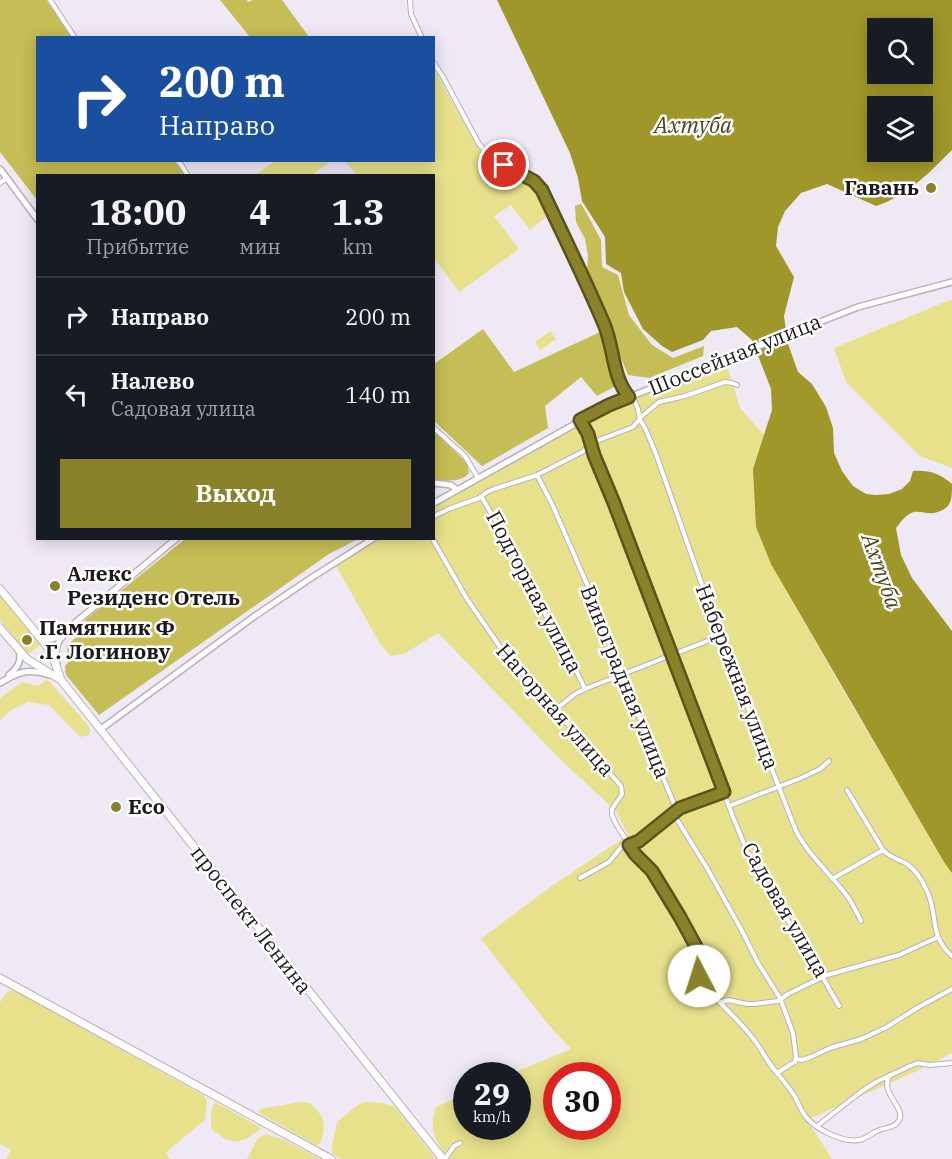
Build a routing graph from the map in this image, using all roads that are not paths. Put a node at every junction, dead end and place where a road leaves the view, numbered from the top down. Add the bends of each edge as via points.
1 (50, 0) edge
2 (410, 0) edge
3 (74, 36) edge
4 (421, 36) edge
5 (435, 65) edge
6 (0, 169) edge
7 (7, 178) junction
8 (0, 183) edge
9 (36, 217) edge
10 (952, 282) edge
11 (737, 385) dead end
12 (629, 397) junction
13 (641, 418) junction
14 (580, 420) junction
15 (435, 429) edge
16 (591, 444) junction
17 (537, 475) junction
18 (478, 478) junction
19 (435, 483) edge
20 (457, 490) junction
21 (482, 496) junction
22 (435, 502) edge
23 (435, 516) edge
24 (175, 540) edge
25 (371, 540) edge
26 (433, 540) edge
27 (0, 589) edge
28 (76, 622) junction
29 (0, 628) edge
30 (38, 636) junction
31 (720, 636) junction
32 (19, 651) junction
33 (672, 655) junction
34 (622, 674) junction
35 (61, 680) junction
36 (0, 683) edge
37 (585, 689) junction
38 (555, 710) junction
39 (100, 729) junction
40 (828, 761) dead end
41 (778, 787) junction
42 (847, 790) dead end
43 (724, 792) junction
44 (729, 806) junction
45 (675, 813) junction
46 (628, 843) junction
47 (884, 850) junction
48 (580, 878) dead end
49 (832, 879) junction
50 (861, 921) dead end
51 (938, 937) junction
52 (952, 956) edge
53 (823, 977) junction
54 (0, 978) edge
55 (952, 989) edge
56 (781, 999) junction
57 (721, 1002) junction
58 (840, 1006) dead end
59 (796, 1059) junction
60 (952, 1063) edge
61 (777, 1072) junction
62 (890, 1075) junction
63 (817, 1126) junction
64 (460, 1143) dead end
65 (331, 1159) edge
66 (444, 1159) edge

1 - 3 street
2 - 4 street via 411,14
5 - 12 street via 479,144 494,159 534,181 542,190 603,323 620,381
6 - 7 street
7 - 8 street
7 - 9 street
10 - 12 street, Шоссейная улица via 869,304
11 - 13 street via 725,382 659,402
12 - 13 street, Набережная улица
12 - 14 street, Шоссейная улица
13 - 16 street via 633,427
13 - 31 street, Набережная улица
14 - 16 street, Садовая улица
14 - 18 street, Шоссейная улица
15 - 18 street via 465,456
16 - 17 street
16 - 33 street, Садовая улица
17 - 21 street
17 - 34 street, Виноградная улица via 593,598
18 - 20 street, Шоссейная улица
19 - 20 street via 452,485
20 - 22 street, Шоссейная улица
21 - 23 street
21 - 37 street, Подгорная улица
24 - 28 street
25 - 39 street via 252,618
26 - 38 street, Нагорная улица via 501,648
27 - 30 main road, проспект Ленина
28 - 30 street via 58,636 45,640
28 - 35 street via 57,645
29 - 32 main road, проспект Ленина
30 - 35 main road, проспект Ленина via 54,660
31 - 33 street
31 - 41 street, Набережная улица
32 - 35 main road, проспект Ленина
32 - 36 street via 21,659 16,669
33 - 34 street
33 - 43 street, Садовая улица
34 - 37 street
34 - 45 street, Виноградная улица
35 - 36 street via 25,671
35 - 39 main road, проспект Ленина
37 - 38 street
38 - 46 street, Нагорная улица via 621,786 622,794 612,812
39 - 66 main road, проспект Ленина
40 - 41 street via 820,769
41 - 44 street
41 - 49 street, Набережная улица via 800,838
42 - 47 street
43 - 44 street, Садовая улица
43 - 45 street
44 - 53 street, Садовая улица via 752,863
45 - 46 street via 639,841
45 - 56 street, Виноградная улица
46 - 48 street via 609,862
46 - 57 street, Нагорная улица via 652,871 680,917 699,952 700,981
47 - 49 street
47 - 51 street via 908,864 917,875 929,896
49 - 50 street, Набережная улица via 845,892
51 - 52 street
51 - 53 street via 899,955
53 - 56 street
53 - 58 street, Садовая улица
54 - 65 main road
55 - 59 street via 861,1039
56 - 57 street via 755,1004
56 - 59 street, Виноградная улица via 794,1037
57 - 61 street, Нагорная улица
59 - 61 street
60 - 62 street via 918,1063
61 - 63 street, Нагорная улица via 805,1116
62 - 63 street
62 - 63 street via 887,1089 900,1114 896,1125 857,1140 834,1137
64 - 66 street

